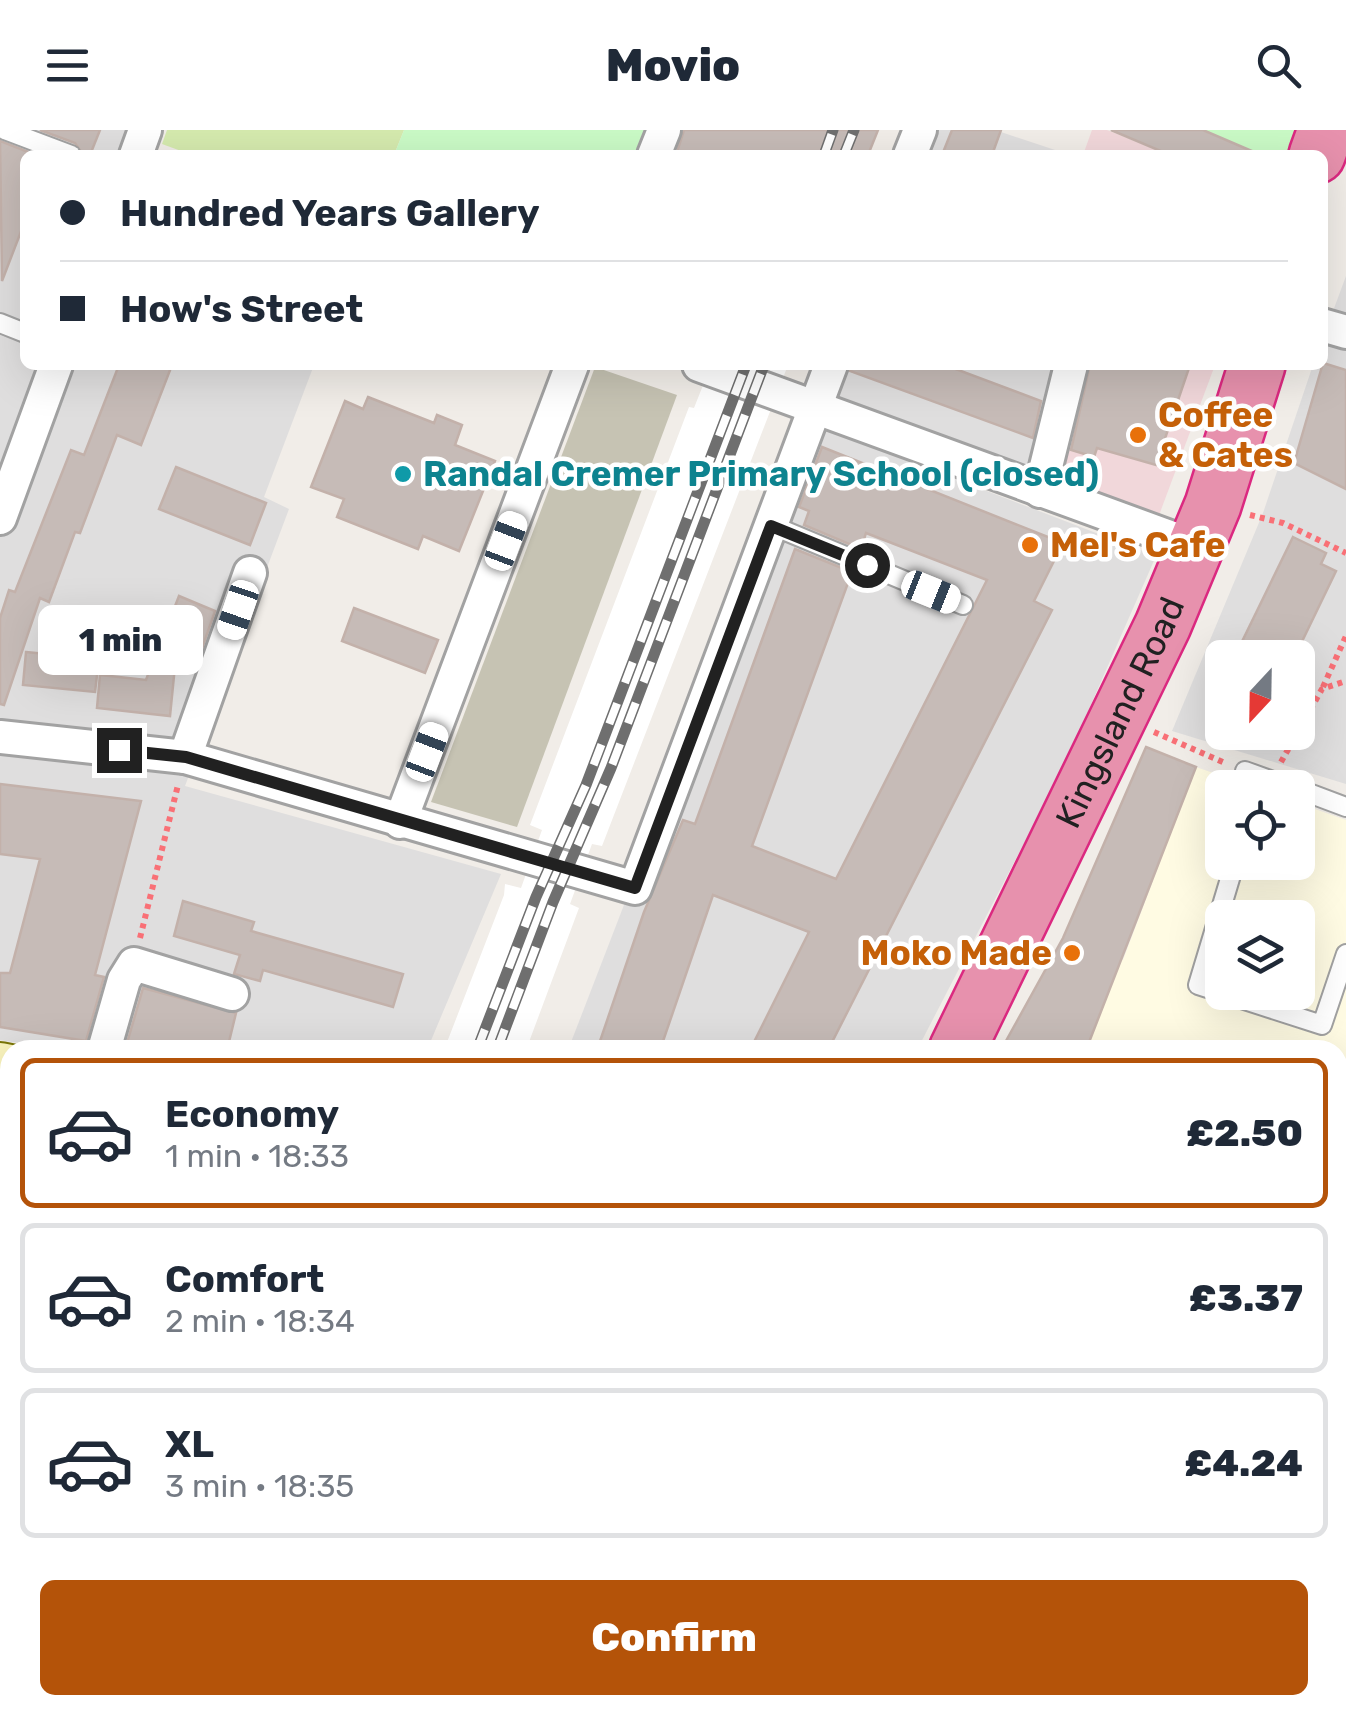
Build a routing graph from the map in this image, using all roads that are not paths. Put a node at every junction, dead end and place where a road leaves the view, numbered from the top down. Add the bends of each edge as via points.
1 (5, 130) edge
2 (58, 150) edge
3 (54, 370) edge
4 (570, 370) edge
5 (714, 370) edge
6 (829, 370) edge
7 (1070, 370) edge
8 (1255, 370) edge
9 (816, 406) junction
10 (1040, 490) junction
11 (0, 518) edge
12 (771, 526) junction
13 (1205, 526) junction
14 (250, 573) dead end
15 (963, 605) dead end
16 (0, 737) edge
17 (186, 757) junction
18 (1315, 795) edge
19 (1346, 807) edge
20 (400, 822) junction
21 (1229, 880) edge
22 (1346, 954) edge
23 (232, 994) dead end
24 (107, 1040) edge
25 (962, 1040) edge

1 - 2 lane
3 - 11 street
4 - 20 street
5 - 9 street
6 - 9 street
7 - 10 street
8 - 13 highway, Kingsland Road
9 - 10 street
9 - 12 street
10 - 13 street
12 - 15 lane
12 - 20 street via 635,888
13 - 25 highway, Kingsland Road via 1121,717
14 - 17 street
16 - 17 street
17 - 20 street
18 - 19 lane
21 - 22 lane via 1198,985 1322,1026
23 - 24 street via 134,964

